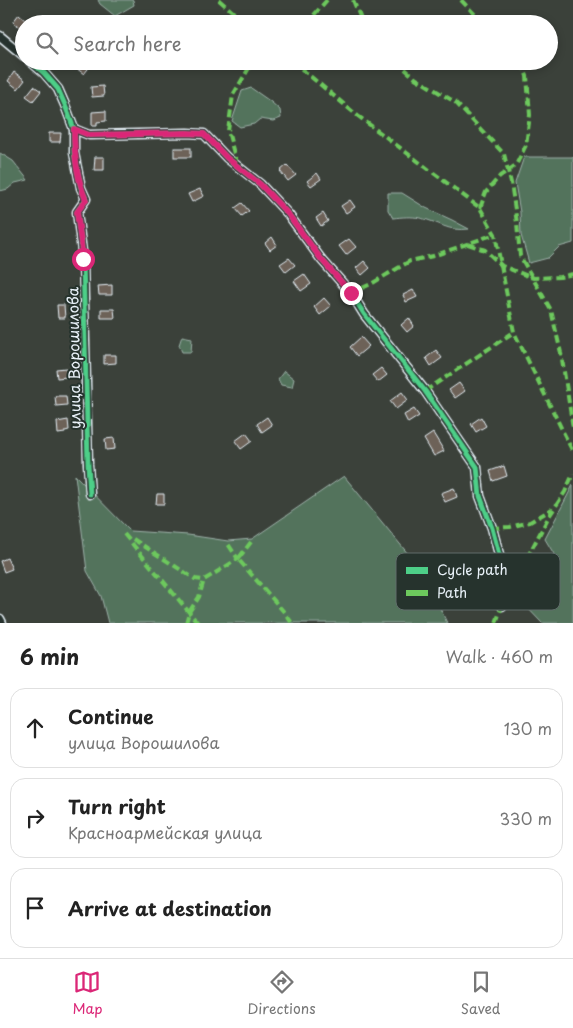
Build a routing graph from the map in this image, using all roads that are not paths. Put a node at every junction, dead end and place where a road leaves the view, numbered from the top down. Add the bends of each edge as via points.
1 (0, 36) edge
2 (15, 48) edge
3 (40, 70) edge
4 (74, 129) junction
5 (90, 494) dead end
6 (499, 553) edge
7 (0, 619) edge
8 (2, 623) edge

1 - 2 street
3 - 4 street, улица Ворошилова via 58,89
4 - 5 street, улица Ворошилова via 74,153 80,188 86,200 77,212 84,267
4 - 6 street via 89,135 204,134 227,158 260,184 351,293 477,467 480,496
7 - 8 street

